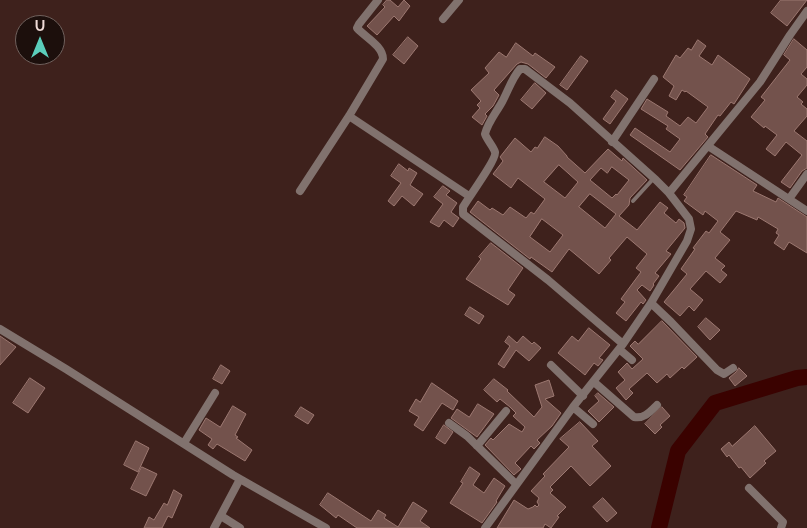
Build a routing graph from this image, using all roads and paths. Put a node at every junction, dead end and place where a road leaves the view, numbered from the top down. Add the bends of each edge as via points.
1 (378, 0) edge
2 (459, 0) edge
3 (807, 11) edge
4 (443, 19) dead end
5 (654, 79) dead end
6 (349, 116) junction
7 (612, 142) junction
8 (708, 146) junction
9 (807, 174) edge
10 (654, 178) junction
11 (300, 191) dead end
12 (669, 193) junction
13 (469, 196) junction
14 (633, 200) dead end
15 (788, 200) junction
16 (807, 211) edge
17 (651, 304) junction
18 (0, 329) edge
19 (621, 347) junction
20 (632, 360) dead end
21 (551, 365) dead end
22 (733, 368) dead end
23 (594, 382) junction
24 (215, 393) dead end
25 (583, 396) junction
26 (657, 405) dead end
27 (574, 408) junction
28 (506, 411) dead end
29 (449, 423) dead end
30 (593, 424) dead end
31 (184, 443) junction
32 (478, 446) junction
33 (240, 478) junction
34 (516, 484) junction
35 (749, 488) dead end
36 (221, 516) junction
37 (322, 527) edge
38 (214, 528) edge
39 (240, 528) edge
40 (485, 528) edge
41 (781, 528) edge

1 - 6 street via 357,28 378,48 382,59
2 - 4 street
3 - 8 street via 760,82
5 - 7 street
6 - 11 street
6 - 13 street
7 - 10 street
7 - 13 street via 570,103 525,69 520,69 488,124 485,134 495,155
8 - 12 street
8 - 15 street
9 - 15 street
10 - 12 street
10 - 14 lane
12 - 17 street via 689,219 691,229
13 - 19 street via 463,214 548,280
15 - 16 street
17 - 19 street
17 - 22 street via 717,370 724,374
18 - 31 street
19 - 20 street
19 - 23 street
21 - 25 street
23 - 25 street
23 - 26 street via 634,417 644,416
24 - 31 street
25 - 27 street
27 - 30 street
27 - 34 street
28 - 32 street
29 - 32 street
31 - 33 street
32 - 34 street
33 - 36 street
33 - 37 street
34 - 40 street
35 - 41 street via 779,516 783,522
36 - 38 street
36 - 39 street

